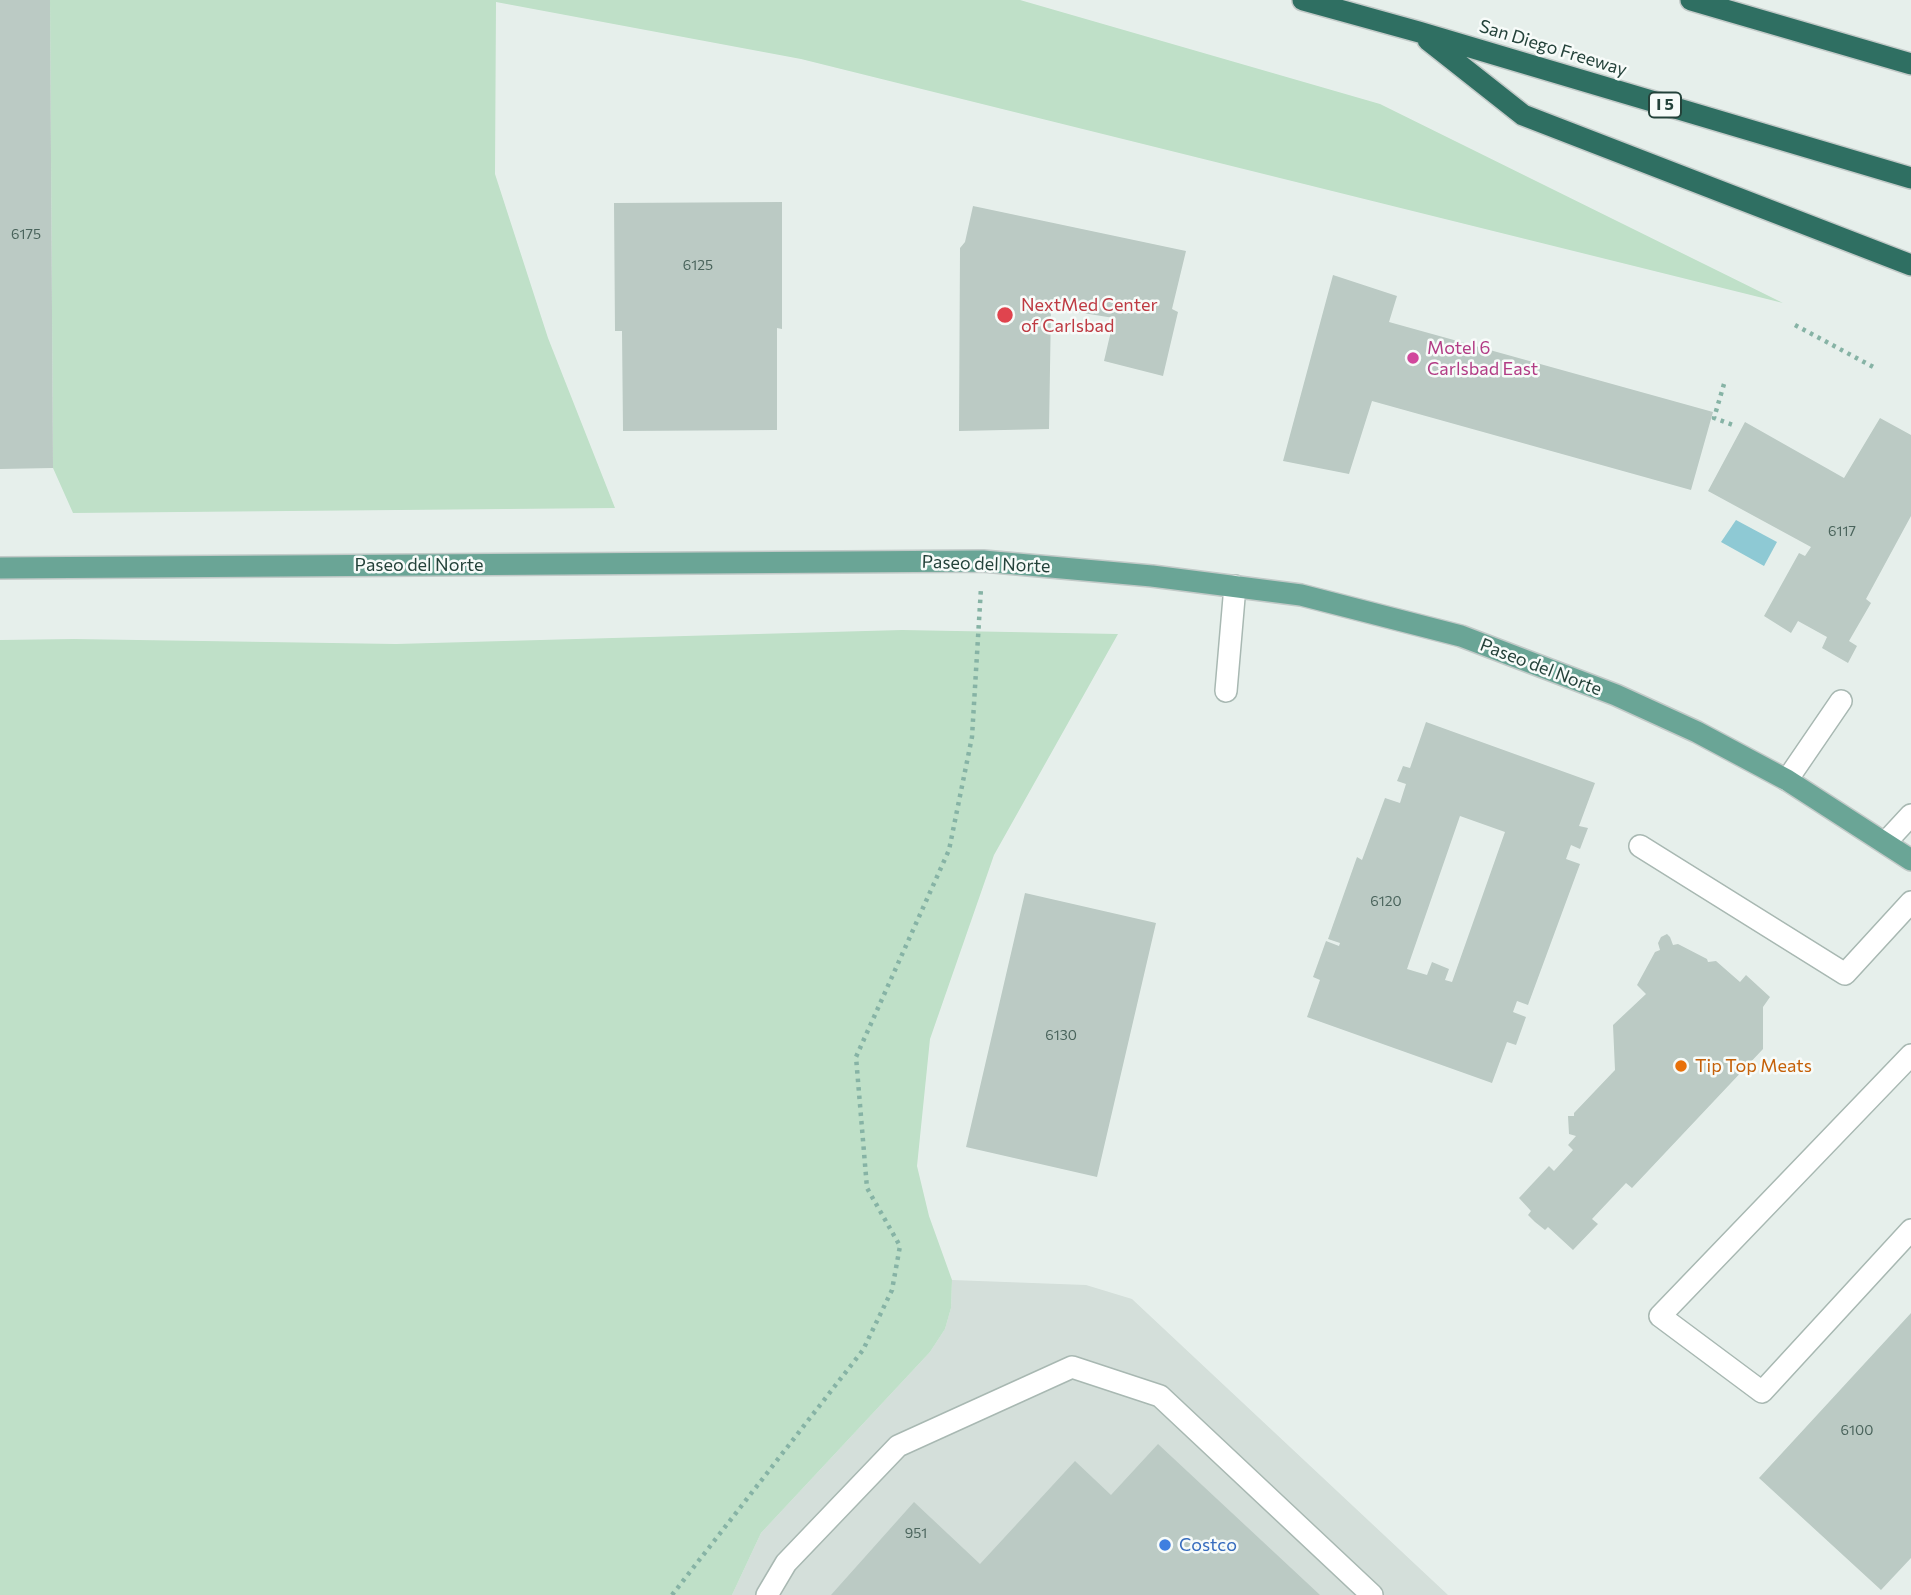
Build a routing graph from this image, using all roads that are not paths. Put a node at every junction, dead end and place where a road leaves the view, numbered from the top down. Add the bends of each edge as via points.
1 (1303, 0) edge
2 (1691, 0) edge
3 (1419, 32) junction
4 (1911, 64) edge
5 (1911, 178) edge
6 (1911, 265) edge
7 (0, 568) edge
8 (1235, 586) junction
9 (1226, 691) dead end
10 (1841, 701) dead end
11 (1787, 780) junction
12 (1911, 815) edge
13 (1886, 842) junction
14 (1640, 846) dead end
15 (1911, 860) edge
16 (1911, 902) edge
17 (1911, 1055) edge
18 (1911, 1230) edge
19 (767, 1595) edge
20 (1372, 1595) edge

1 - 3 highway, San Diego Freeway / I 5
2 - 4 highway
3 - 5 highway, San Diego Freeway / I 5
3 - 6 highway via 1523,115
7 - 8 main road, Paseo del Norte via 983,561
8 - 9 lane
8 - 11 main road, Paseo del Norte via 1301,595 1461,636 1616,695
10 - 11 lane
11 - 13 main road, Paseo del Norte
12 - 13 lane
13 - 15 main road, Paseo del Norte
14 - 16 lane via 1845,974
17 - 18 lane via 1660,1316 1762,1392
19 - 20 lane via 786,1563 898,1446 1072,1367 1160,1396

